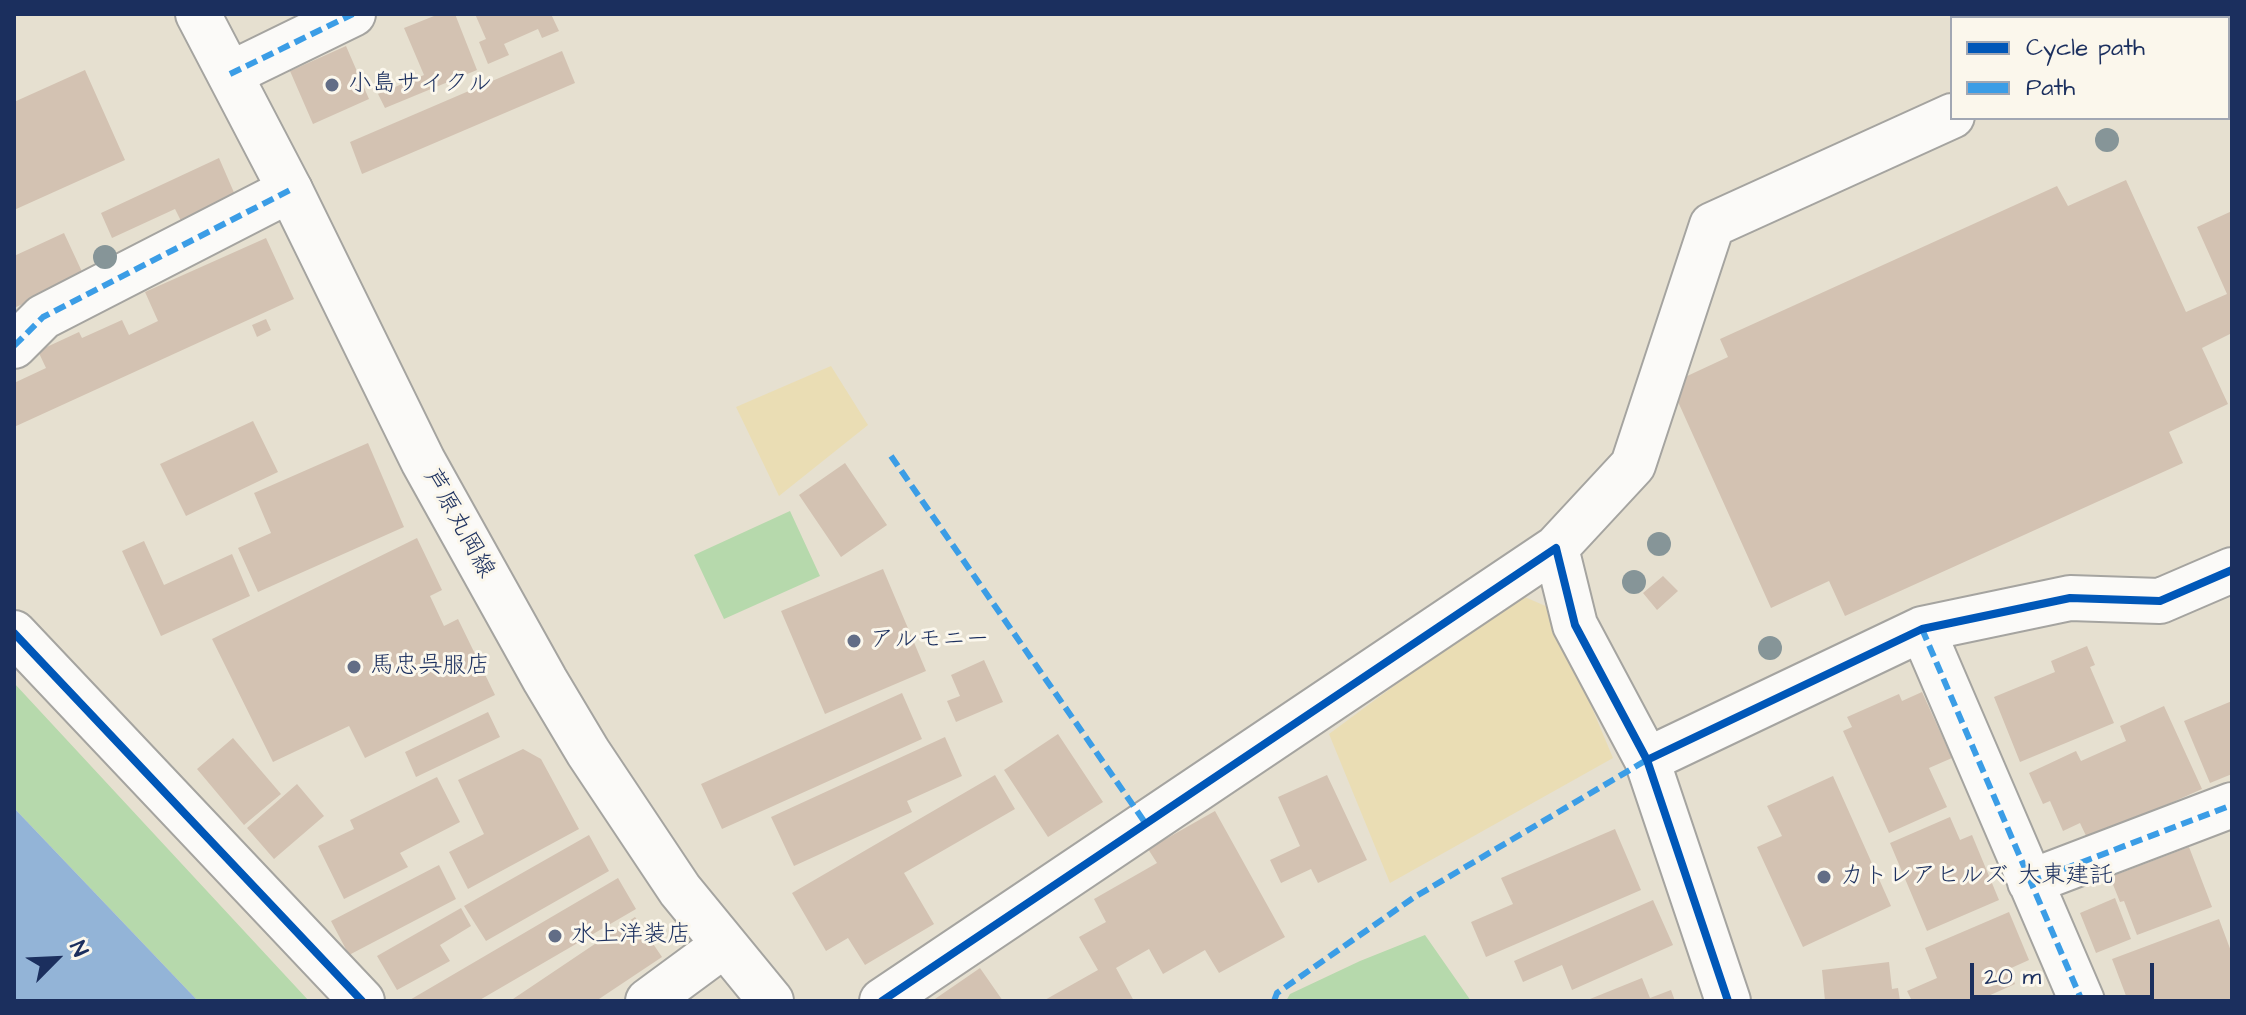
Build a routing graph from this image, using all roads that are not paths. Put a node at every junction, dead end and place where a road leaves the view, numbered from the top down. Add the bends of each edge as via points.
1 (198, 14) edge
2 (353, 14) edge
3 (230, 74) junction
4 (1950, 117) edge
5 (290, 190) junction
6 (14, 346) edge
7 (1556, 548) junction
8 (2232, 570) edge
9 (1922, 629) junction
10 (14, 633) edge
11 (1647, 760) junction
12 (2232, 805) edge
13 (2030, 882) junction
14 (724, 945) junction
15 (362, 1001) edge
16 (648, 1001) edge
17 (771, 1001) edge
18 (882, 1001) edge
19 (1728, 1001) edge
20 (2082, 1001) edge

1 - 3 street, 芦原丸岡線
2 - 3 street
3 - 5 street, 芦原丸岡線
4 - 7 street via 1712,225 1633,465
5 - 6 street via 43,317
5 - 14 street, 芦原丸岡線 via 423,461 531,655 628,812
7 - 11 street via 1575,625
7 - 18 street
8 - 9 street via 2160,601 2070,598
9 - 11 street
9 - 13 street
10 - 15 street
11 - 19 street
12 - 13 street
13 - 20 street
14 - 16 street
14 - 17 street, 芦原丸岡線

